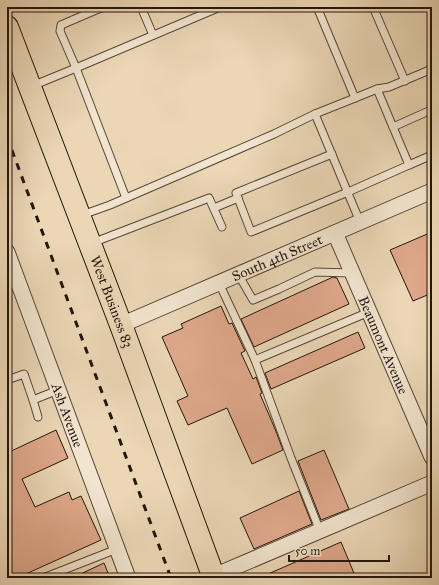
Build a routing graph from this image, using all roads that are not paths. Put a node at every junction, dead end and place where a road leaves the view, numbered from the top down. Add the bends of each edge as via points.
1 (103, 7) edge
2 (141, 7) edge
3 (220, 7) edge
4 (317, 7) edge
5 (373, 7) edge
6 (7, 27) edge
7 (153, 35) junction
8 (76, 68) junction
9 (432, 69) edge
10 (405, 80) junction
11 (30, 87) junction
12 (377, 89) junction
13 (355, 98) junction
14 (431, 110) edge
15 (315, 114) junction
16 (393, 127) junction
17 (332, 154) junction
18 (432, 155) edge
19 (409, 165) junction
20 (432, 191) edge
21 (348, 192) junction
22 (126, 198) junction
23 (238, 198) junction
24 (214, 208) junction
25 (79, 216) junction
26 (360, 222) junction
27 (222, 227) dead end
28 (335, 232) junction
29 (90, 244) junction
30 (7, 252) edge
31 (352, 273) junction
32 (238, 274) junction
33 (219, 283) junction
34 (369, 312) junction
35 (121, 325) junction
36 (255, 360) junction
37 (7, 380) edge
38 (58, 390) junction
39 (33, 400) junction
40 (38, 416) dead end
41 (432, 458) edge
42 (432, 483) edge
43 (320, 531) junction
44 (117, 549) junction
45 (214, 577) edge
46 (43, 578) edge
47 (128, 578) edge

1 - 8 lane via 61,25 60,31
2 - 7 lane
3 - 7 lane
4 - 13 lane
5 - 10 lane
6 - 11 main road, West Business 83
7 - 8 lane
8 - 11 lane
8 - 22 lane
9 - 10 lane
10 - 12 lane
11 - 25 main road, West Business 83
12 - 13 lane
12 - 16 lane
13 - 15 lane
14 - 16 lane
15 - 17 lane
15 - 22 lane
16 - 19 lane
17 - 21 lane
17 - 23 lane via 236,193
18 - 19 lane
19 - 21 lane
20 - 26 street, South 4th Street
21 - 23 lane via 251,232
21 - 26 lane
22 - 25 lane
23 - 24 lane
24 - 27 lane
24 - 29 lane via 209,198
25 - 29 main road, West Business 83
26 - 28 street, South 4th Street
28 - 31 street, Beaumont Avenue
28 - 32 street, South 4th Street
29 - 35 main road, West Business 83
30 - 38 street, Ash Avenue
31 - 32 lane via 315,272 253,300
31 - 34 street, Beaumont Avenue
32 - 33 street, South 4th Street
33 - 35 street, South 4th Street
33 - 36 lane
34 - 36 lane
34 - 41 street, Beaumont Avenue
35 - 45 main road, West Business 83
36 - 43 lane
37 - 39 lane via 24,374
38 - 39 lane
38 - 44 street, Ash Avenue
39 - 40 lane
42 - 43 street
43 - 45 street
44 - 46 lane
44 - 47 street, Ash Avenue

